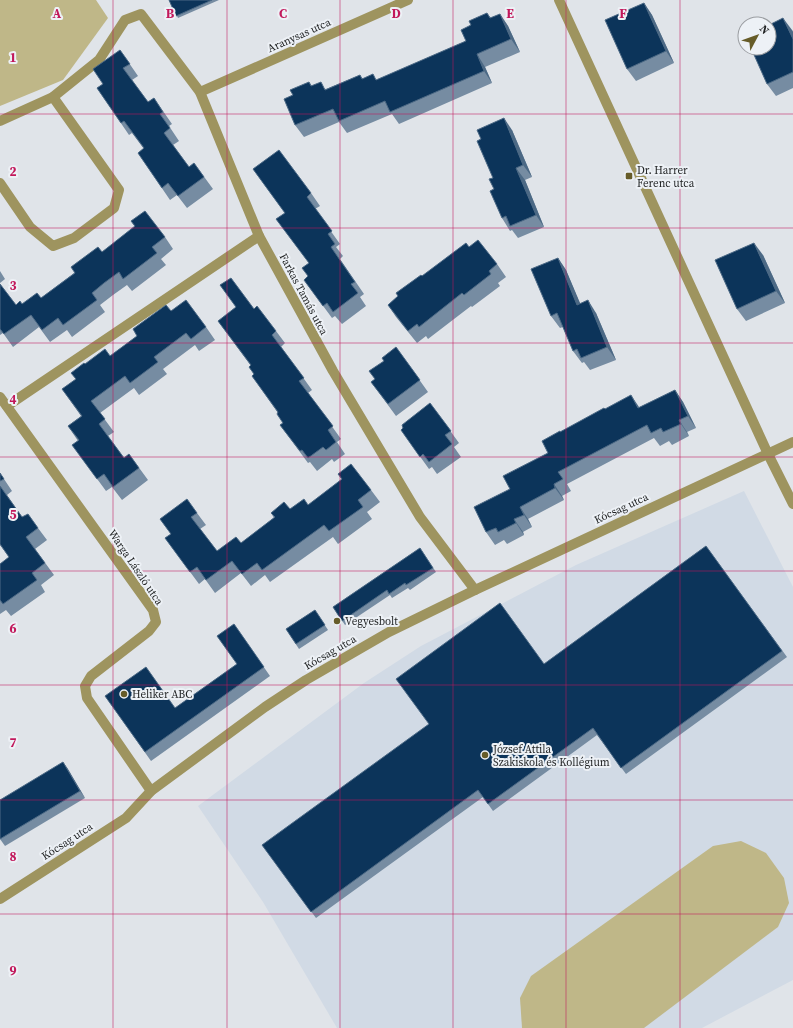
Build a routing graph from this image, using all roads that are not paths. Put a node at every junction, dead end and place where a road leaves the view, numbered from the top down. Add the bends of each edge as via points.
1 (408, 0) edge
2 (560, 0) edge
3 (200, 92) junction
4 (52, 97) junction
5 (0, 121) edge
6 (0, 183) edge
7 (260, 236) junction
8 (0, 396) edge
9 (7, 406) junction
10 (793, 442) edge
11 (768, 454) junction
12 (793, 504) edge
13 (475, 590) junction
14 (151, 791) junction
15 (0, 899) edge

1 - 3 street, Aranysas utca
2 - 11 street
3 - 4 street, Farkas Tamás utca via 141,14 125,20 98,60
3 - 7 street, Farkas Tamás utca
4 - 5 street
4 - 6 street via 120,190 114,208 74,238 53,246 30,227
7 - 9 street
7 - 13 street, Farkas Tamás utca via 332,371 420,517
8 - 9 street, Warga László utca
9 - 14 street, Warga László utca via 153,610 156,622 148,631 91,676 85,686 87,698
10 - 11 street, Kócsag utca
11 - 12 street
11 - 13 street, Kócsag utca
13 - 14 street, Kócsag utca via 389,632 306,680
14 - 15 street, Kócsag utca via 126,818

